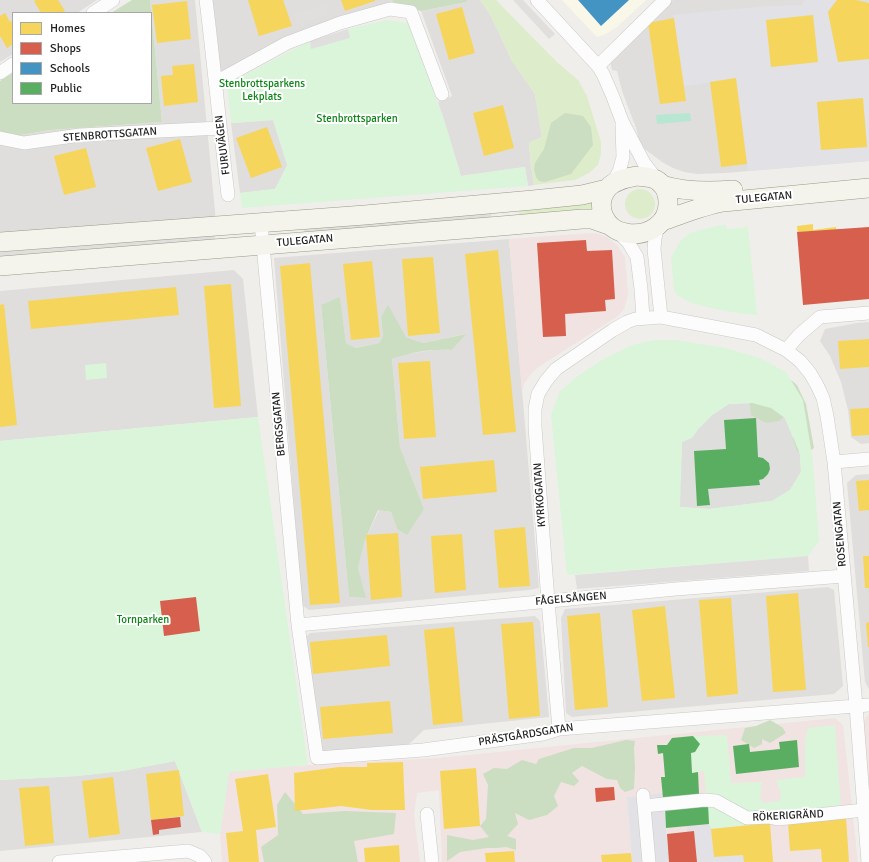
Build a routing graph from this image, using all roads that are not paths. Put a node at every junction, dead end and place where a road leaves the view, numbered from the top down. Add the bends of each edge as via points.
1 (113, 0) edge
2 (206, 0) edge
3 (537, 0) edge
4 (665, 0) edge
5 (95, 12) edge
6 (12, 65) edge
7 (598, 66) junction
8 (0, 73) edge
9 (216, 82) junction
10 (442, 94) dead end
11 (622, 121) junction
12 (220, 128) junction
13 (0, 138) edge
14 (869, 178) edge
15 (659, 182) junction
16 (609, 188) junction
17 (869, 188) edge
18 (228, 195) dead end
19 (261, 223) junction
20 (660, 224) junction
21 (613, 228) junction
22 (0, 242) edge
23 (263, 244) junction
24 (0, 266) edge
25 (869, 313) edge
26 (661, 317) junction
27 (643, 318) junction
28 (786, 350) junction
29 (869, 459) edge
30 (834, 462) junction
31 (844, 576) junction
32 (548, 601) junction
33 (298, 625) junction
34 (862, 705) edge
35 (559, 728) junction
36 (864, 810) junction
37 (427, 814) dead end
38 (202, 859) edge
39 (59, 862) edge
40 (432, 862) edge
41 (649, 862) edge
42 (868, 862) edge

1 - 5 street
2 - 9 street, FURUVÄGEN
3 - 7 street
4 - 7 street
6 - 8 street
7 - 11 street
9 - 10 street via 287,43 340,23 390,9 411,12
9 - 12 street, FURUVÄGEN
11 - 15 street via 644,163
11 - 16 street via 623,157 619,172
12 - 13 street, STENBROTTSGATAN via 80,135 24,143
12 - 18 street, FURUVÄGEN
14 - 15 street, TULEGATAN via 707,192 679,189
15 - 16 street via 637,176 622,179
15 - 20 street via 668,198 666,215
16 - 19 street, TULEGATAN via 582,195 533,200
16 - 21 street via 602,202 602,210 604,218
17 - 20 street, TULEGATAN via 724,202 692,210
19 - 22 street, TULEGATAN
19 - 23 street, BERGSGATAN
20 - 21 street via 649,231 637,234
20 - 26 street via 654,249
21 - 23 street, TULEGATAN via 592,219 568,219
21 - 27 street via 628,242 637,258
23 - 24 street, TULEGATAN
23 - 33 street, BERGSGATAN
25 - 28 street via 820,317
26 - 27 street, ROSENGATAN
26 - 28 street, ROSENGATAN via 756,336
27 - 32 street, KYRKOGATAN via 627,322 613,330 556,369 538,394 535,427
28 - 30 street, ROSENGATAN via 800,360 823,398
29 - 30 street
30 - 31 street, ROSENGATAN
31 - 32 street, FÅGELSÅNGEN
31 - 34 street, ROSENGATAN
32 - 33 street, FÅGELSÅNGEN
32 - 35 street, KYRKOGATAN
33 - 35 street, PRÄSTGÅRDSGATAN via 316,758 423,750 543,734
34 - 35 street, PRÄSTGÅRDSGATAN
34 - 36 street, ROSENGATAN
36 - 41 street, RÖKERIGRÄND via 778,819 747,818 716,801 644,801
36 - 42 street, ROSENGATAN
37 - 40 street
38 - 39 street via 188,851

